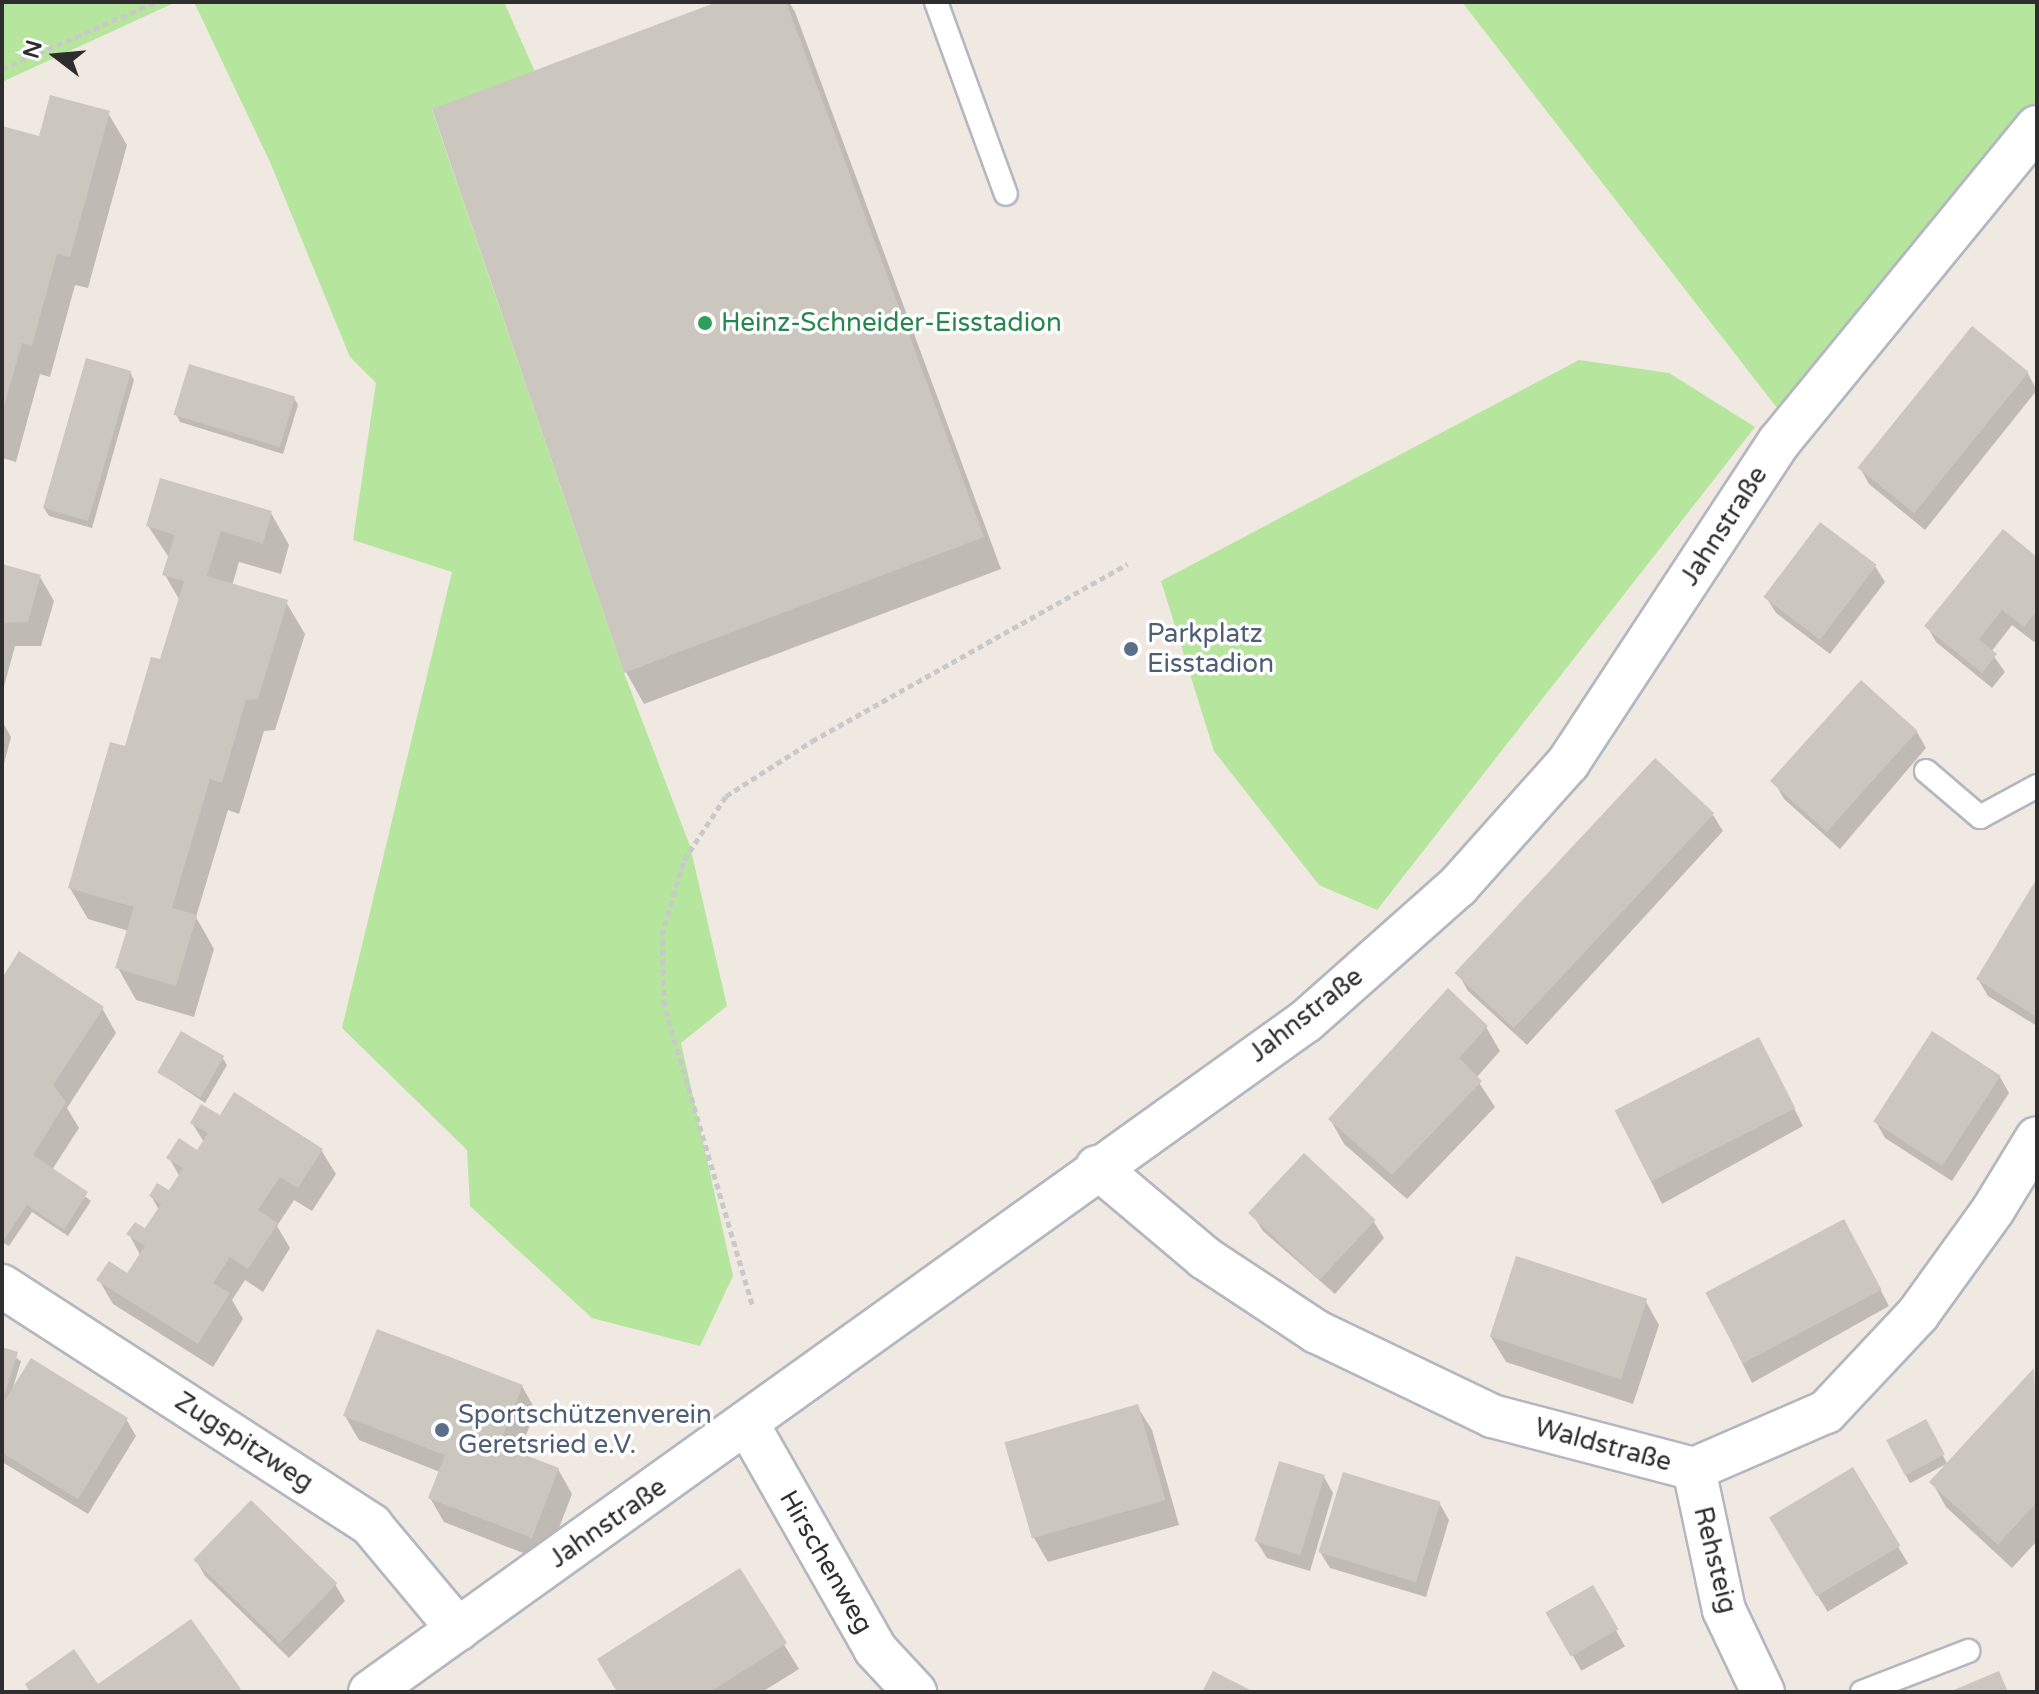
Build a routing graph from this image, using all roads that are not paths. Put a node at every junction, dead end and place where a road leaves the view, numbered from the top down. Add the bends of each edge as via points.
1 (936, 2) edge
2 (2037, 127) edge
3 (1006, 194) dead end
4 (1926, 771) dead end
5 (2037, 786) edge
6 (2037, 1138) edge
7 (1097, 1167) junction
8 (2, 1286) edge
9 (748, 1425) junction
10 (1694, 1469) junction
11 (458, 1629) junction
12 (1968, 1651) dead end
13 (370, 1692) edge
14 (915, 1692) edge
15 (1763, 1692) edge
16 (1862, 1692) edge

1 - 3 lane
2 - 7 street, Jahnstraße via 1779,442 1568,763 1458,886 1306,1021
4 - 5 lane via 1980,817
6 - 10 street, Waldstraße via 1918,1314 1826,1412
7 - 9 street, Jahnstraße
7 - 10 street, Waldstraße via 1205,1258 1317,1332 1492,1416
8 - 11 street, Zugspitzweg via 371,1525
9 - 11 street, Jahnstraße
9 - 14 street, Hirschenweg via 875,1649
10 - 15 street, Rehsteig via 1724,1610
11 - 13 street, Jahnstraße
12 - 16 lane

